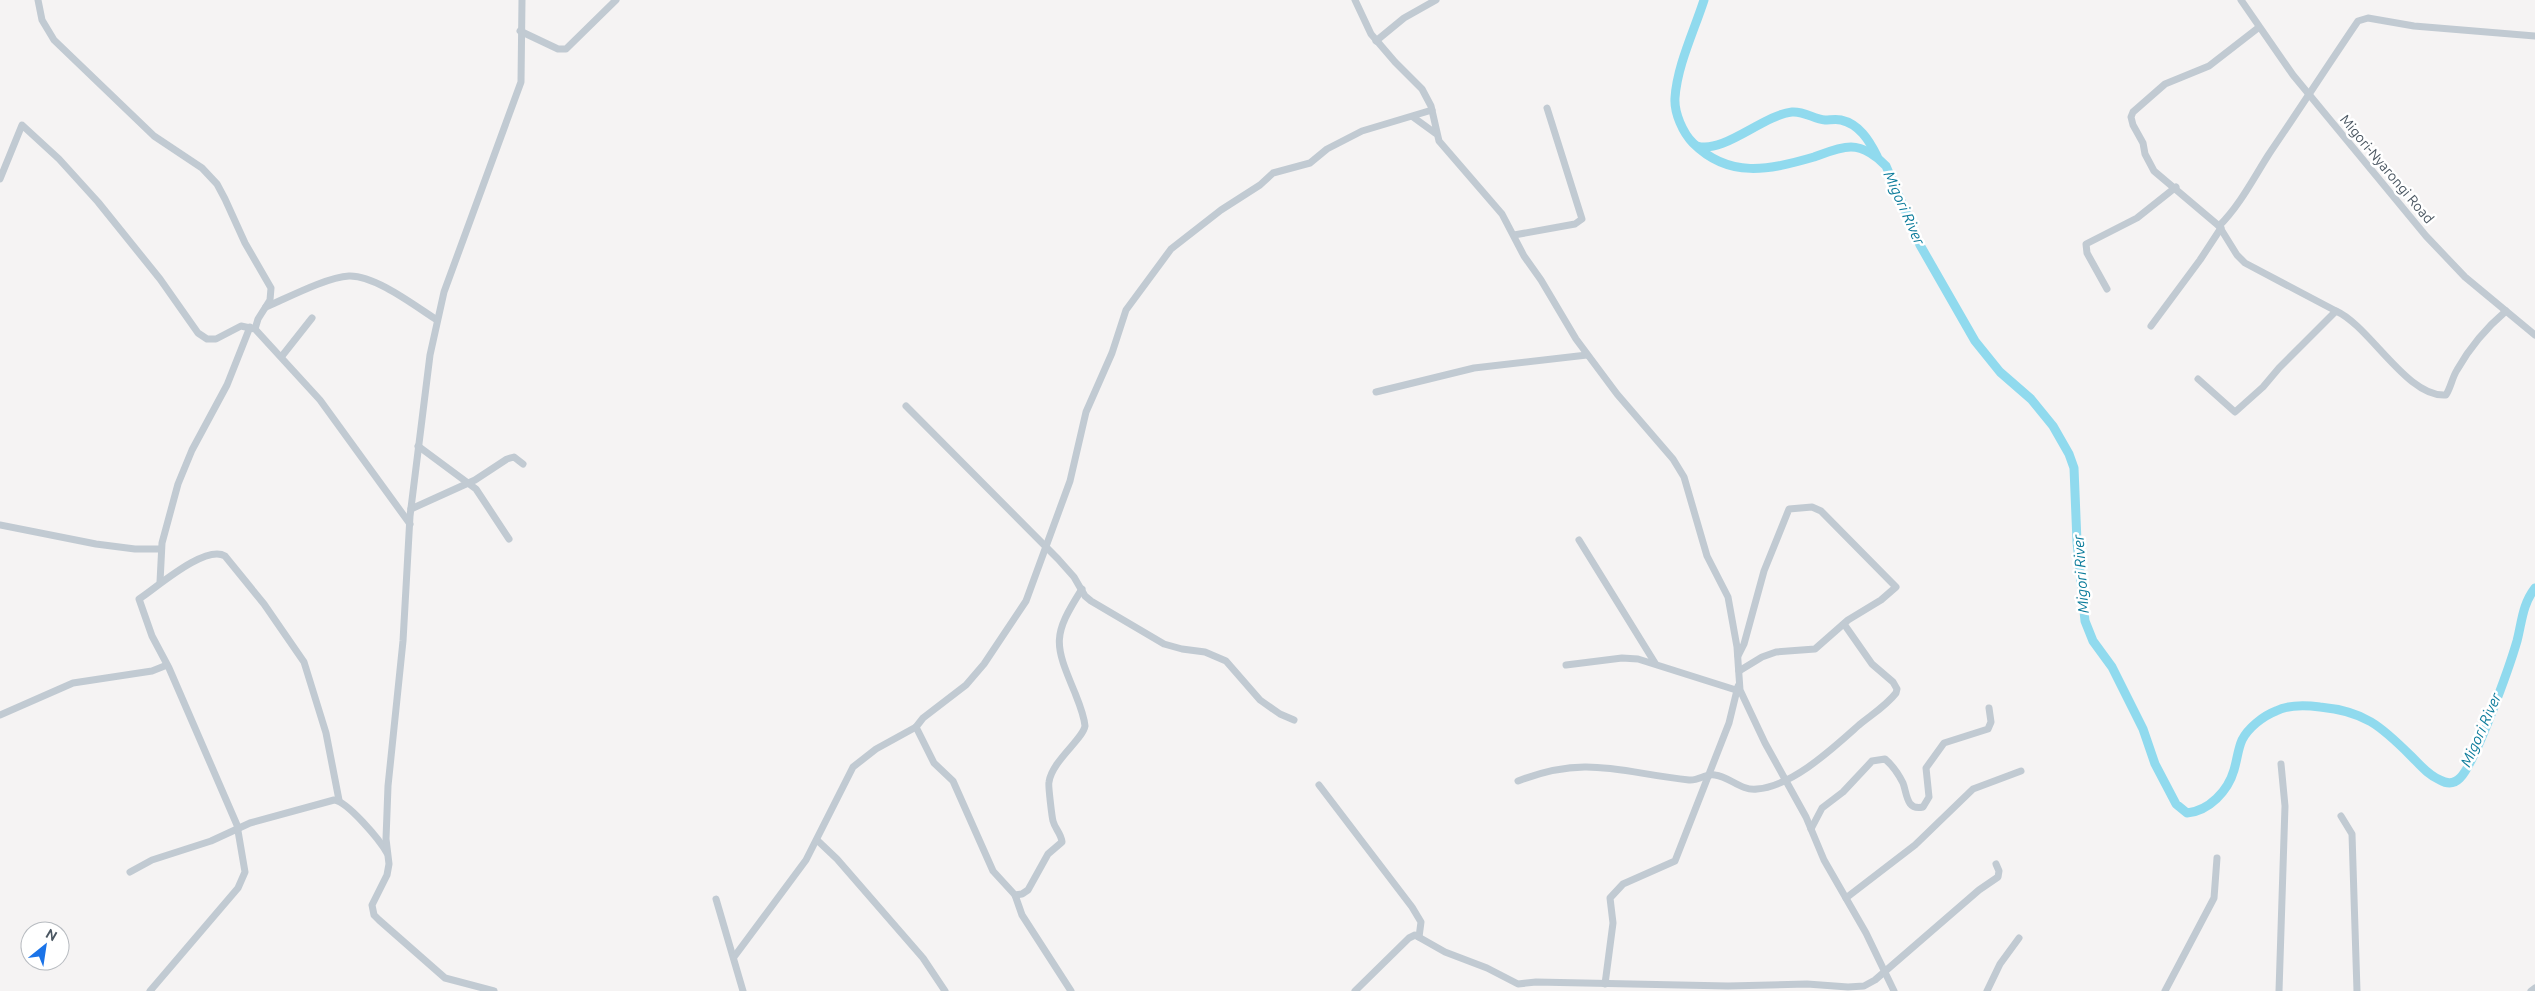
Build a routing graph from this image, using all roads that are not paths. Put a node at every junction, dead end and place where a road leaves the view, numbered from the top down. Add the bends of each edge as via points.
1 (38, 0) edge
2 (522, 0) edge
3 (616, 0) edge
4 (1355, 0) edge
5 (1436, 0) edge
6 (2241, 0) edge
7 (2258, 28) junction
8 (520, 31) junction
9 (2535, 36) edge
10 (1376, 41) junction
11 (2309, 95) junction
12 (1546, 108) dead end
13 (1432, 110) junction
14 (1413, 117) junction
15 (1436, 133) junction
16 (0, 179) edge
17 (2176, 187) junction
18 (2220, 227) junction
19 (1514, 235) junction
20 (2106, 289) dead end
21 (266, 307) junction
22 (2336, 311) junction
23 (2506, 312) junction
24 (312, 318) dead end
25 (437, 320) junction
26 (2150, 326) dead end
27 (253, 328) junction
28 (2535, 335) edge
29 (1587, 355) junction
30 (282, 356) junction
31 (2198, 379) dead end
32 (1376, 392) dead end
33 (906, 406) dead end
34 (418, 446) junction
35 (523, 464) dead end
36 (468, 483) junction
37 (411, 509) junction
38 (410, 524) junction
39 (0, 525) edge
40 (509, 539) dead end
41 (1579, 540) dead end
42 (1046, 547) junction
43 (162, 549) junction
44 (160, 582) junction
45 (1082, 589) junction
46 (1844, 624) junction
47 (1738, 656) junction
48 (1655, 663) junction
49 (167, 665) junction
50 (1566, 665) dead end
51 (1738, 672) junction
52 (1739, 681) junction
53 (1736, 690) junction
54 (1989, 708) dead end
55 (0, 715) edge
56 (1294, 720) dead end
57 (916, 727) junction
58 (2281, 764) dead end
59 (2021, 771) dead end
60 (1707, 776) junction
61 (1518, 780) dead end
62 (1785, 781) junction
63 (1319, 785) dead end
64 (339, 800) junction
65 (2342, 816) dead end
66 (238, 828) junction
67 (1811, 829) junction
68 (817, 840) junction
69 (388, 855) junction
70 (2217, 858) dead end
71 (1996, 864) dead end
72 (130, 872) dead end
73 (1014, 895) junction
74 (1846, 898) junction
75 (716, 899) dead end
76 (1419, 937) junction
77 (2019, 938) dead end
78 (734, 957) junction
79 (1884, 972) junction
80 (1605, 984) junction
81 (1517, 988) edge
82 (1681, 988) edge
83 (2535, 988) edge
84 (1357, 990) edge
85 (150, 991) edge
86 (494, 991) edge
87 (743, 991) edge
88 (946, 991) edge
89 (1071, 991) edge
90 (1894, 991) edge
91 (1987, 991) edge
92 (2165, 991) edge
93 (2280, 991) edge
94 (2357, 991) edge
95 (2531, 991) edge

1 - 21 street via 42,20 54,40 159,140 190,158 217,184 248,250 271,288
2 - 8 street
3 - 8 street via 566,49
4 - 10 street
5 - 10 street via 1404,18
6 - 7 street, Migori-Nyarongi Road
7 - 11 street, Migori-Nyarongi Road
7 - 17 street via 2209,66 2165,84 2132,114 2151,165 2160,177
8 - 25 street via 522,71 519,88 444,292
9 - 11 street via 2365,18 2358,21
10 - 13 street via 1422,89
11 - 18 street via 2236,208
11 - 23 street, Migori-Nyarongi Road via 2445,256
12 - 19 street via 1582,219 1575,224
13 - 14 street
13 - 15 street
14 - 15 street
14 - 42 street via 1362,131 1327,149 1310,163 1274,172 1260,186 1221,210 1171,249 1126,310 1112,353 1086,412 1073,473
15 - 19 street via 1458,165 1496,206
16 - 27 street via 22,125 105,210 201,336 216,339 238,327
17 - 18 street
17 - 20 street via 2137,218 2086,244 2087,253
18 - 22 street via 2245,263
18 - 26 street via 2200,260
19 - 29 street
21 - 25 street via 338,278 353,276 388,290
21 - 27 street
22 - 23 street via 2355,322 2411,379 2442,396 2446,395 2455,372 2473,345
22 - 31 street via 2235,412
23 - 28 street, Migori-Nyarongi Road
24 - 30 street
25 - 34 street
27 - 30 street
27 - 43 street via 183,470
29 - 32 street via 1474,368
29 - 47 street via 1684,477 1707,556 1728,597
30 - 38 street via 334,418
33 - 42 street
34 - 36 street
34 - 37 street
35 - 36 street via 518,459 507,458
36 - 37 street
36 - 40 street via 481,496
37 - 38 street
38 - 69 street via 387,801
39 - 43 street via 96,544
41 - 48 street
42 - 45 street
42 - 57 street via 1029,595 984,664 966,685
43 - 44 street
44 - 49 street via 138,602
44 - 64 street via 201,559 217,554 225,556 264,604 304,662 327,739
45 - 56 street via 1090,601 1164,644 1206,652 1226,661 1260,700
45 - 73 street via 1058,637 1061,660 1085,726 1063,755 1049,781 1052,819 1062,842 1048,854 1028,890
46 - 47 street via 1896,587 1821,511 1812,507 1791,508 1767,562
46 - 51 street via 1812,650 1776,652
46 - 62 street via 1872,664 1893,682 1896,693 1847,737
47 - 51 street
48 - 50 street via 1622,658
48 - 53 street
49 - 55 street via 152,671 73,683
49 - 66 street
51 - 52 street
52 - 53 street
52 - 62 street via 1746,705
53 - 60 street via 1728,723
54 - 67 street via 1991,722 1988,729 1946,742 1929,763 1926,771 1929,797 1923,807 1911,806 1903,783 1885,759 1879,759 1872,761 1843,792 1822,808
57 - 68 street via 876,749 853,767
57 - 73 street via 934,763 951,778 959,791 993,871
58 - 93 street via 2285,806
59 - 74 street via 1973,789 1915,845
60 - 61 street via 1689,780 1585,766 1550,769
60 - 62 street via 1716,775 1755,790
60 - 80 street via 1675,861 1627,882 1610,897 1612,922
62 - 67 street
63 - 76 street via 1412,907 1421,922
64 - 66 street via 328,800
64 - 69 street via 373,833
65 - 94 street via 2352,834
66 - 72 street via 211,841 152,860
66 - 85 street via 244,872 241,885
67 - 74 street
68 - 78 street via 789,886
68 - 88 street via 923,958
69 - 86 street via 387,875 373,900 374,914 440,976
70 - 92 street via 2214,898
71 - 79 street via 1998,877
73 - 89 street via 1022,915
74 - 79 street
75 - 78 street
76 - 81 street via 1439,949 1487,968
76 - 84 street via 1409,938
77 - 91 street via 2000,964
78 - 87 street
79 - 82 street via 1858,986 1807,984
79 - 90 street
80 - 81 street via 1536,982
80 - 82 street via 1617,982
83 - 95 street

